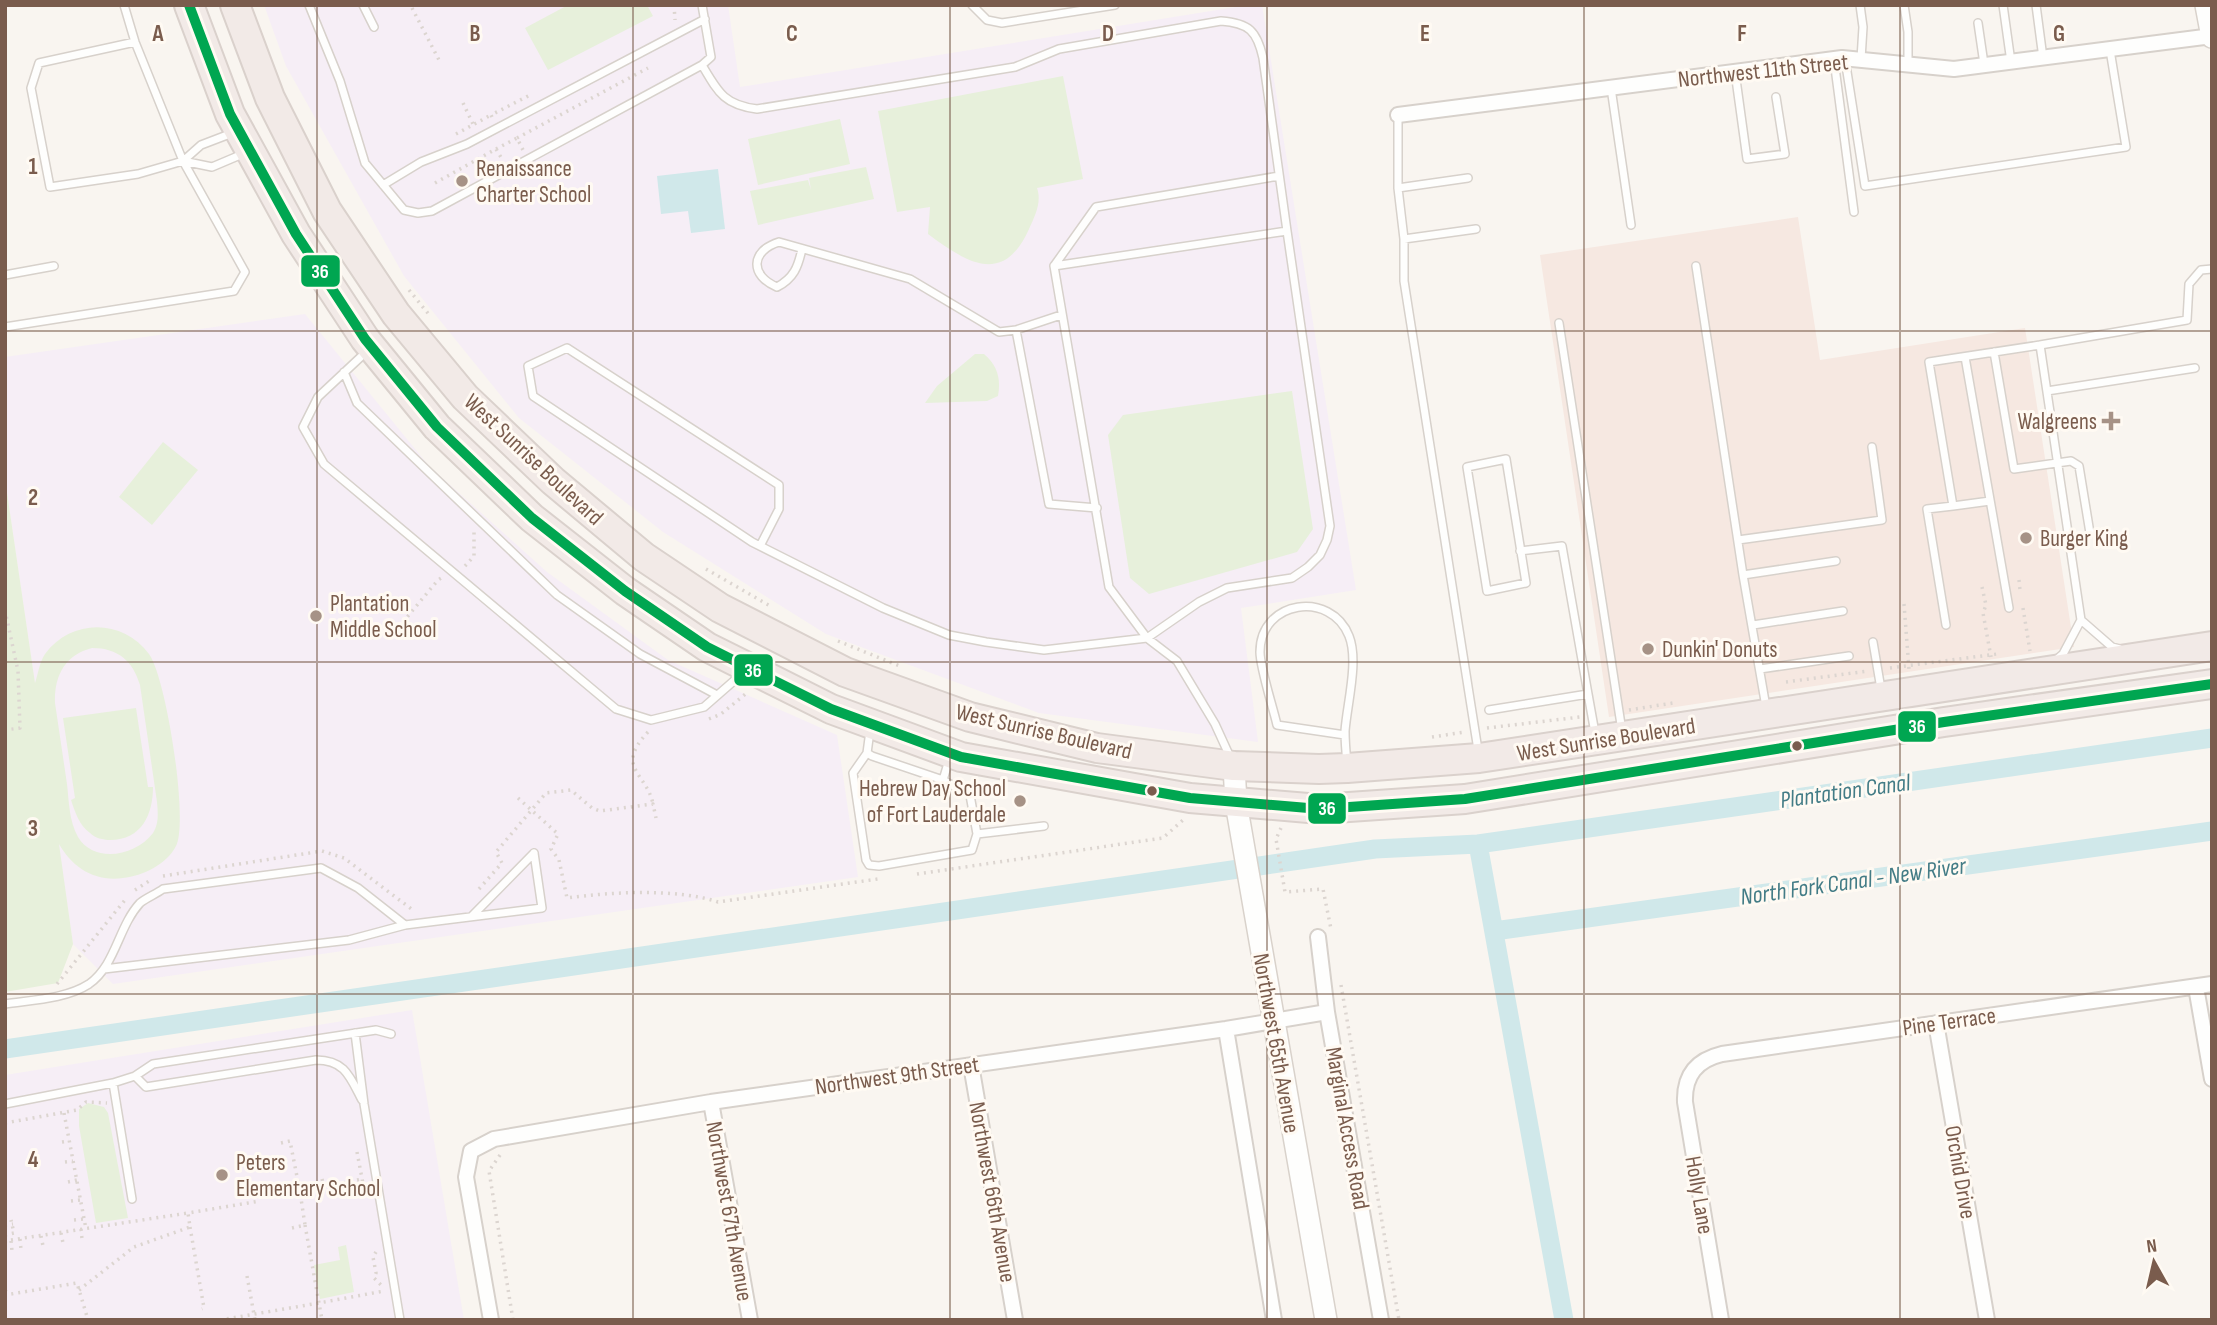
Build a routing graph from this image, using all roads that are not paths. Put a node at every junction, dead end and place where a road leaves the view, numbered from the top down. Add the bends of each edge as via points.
1 (124, 5) edge
2 (189, 5) edge
3 (234, 5) edge
4 (309, 5) edge
5 (363, 5) edge
6 (702, 5) edge
7 (972, 5) edge
8 (1115, 5) edge
9 (1860, 5) edge
10 (1904, 5) edge
11 (2003, 5) edge
12 (2036, 5) edge
13 (2206, 5) edge
14 (705, 19) junction
15 (1978, 23) dead end
16 (374, 27) dead end
17 (2212, 36) edge
18 (135, 42) junction
19 (2110, 49) junction
20 (1839, 58) junction
21 (2043, 58) junction
22 (1861, 59) junction
23 (2011, 62) junction
24 (1908, 64) junction
25 (702, 65) junction
26 (1984, 65) junction
27 (1734, 72) junction
28 (1611, 88) junction
29 (1776, 97) dead end
30 (1398, 115) joint
31 (244, 140) junction
32 (183, 161) junction
33 (1279, 176) junction
34 (1468, 178) dead end
35 (383, 185) junction
36 (1398, 188) junction
37 (1854, 212) dead end
38 (1631, 225) dead end
39 (1476, 229) dead end
40 (1287, 231) junction
41 (1404, 239) junction
42 (802, 249) junction
43 (54, 266) dead end
44 (1054, 266) junction
45 (1696, 266) dead end
46 (2212, 269) edge
47 (5, 275) edge
48 (1061, 315) junction
49 (402, 322) junction
50 (1559, 323) dead end
51 (5, 327) edge
52 (1016, 330) junction
53 (2040, 345) junction
54 (372, 347) junction
55 (1994, 352) junction
56 (1965, 357) junction
57 (2195, 368) dead end
58 (344, 372) junction
59 (2047, 390) junction
60 (1872, 447) dead end
61 (2057, 463) junction
62 (1990, 501) junction
63 (1953, 506) junction
64 (1097, 508) junction
65 (2090, 533) dead end
66 (1738, 540) junction
67 (760, 545) junction
68 (1520, 551) junction
69 (1836, 561) dead end
70 (1743, 575) junction
71 (2009, 608) dead end
72 (1843, 611) dead end
73 (2081, 620) junction
74 (1753, 625) junction
75 (1946, 625) dead end
76 (1147, 638) junction
77 (1873, 642) dead end
78 (2212, 646) edge
79 (1849, 656) dead end
80 (2142, 657) junction
81 (2032, 658) junction
82 (1760, 670) junction
83 (752, 677) junction
84 (1880, 683) junction
85 (2212, 684) edge
86 (717, 695) junction
87 (1588, 695) junction
88 (1489, 710) dead end
89 (1767, 715) junction
90 (872, 724) junction
91 (1038, 734) junction
92 (1345, 735) junction
93 (1609, 738) junction
94 (867, 753) junction
95 (951, 753) junction
96 (1479, 758) junction
97 (1234, 766) junction
98 (1347, 768) junction
99 (943, 780) junction
100 (1236, 803) junction
101 (1044, 826) dead end
102 (977, 834) junction
103 (471, 917) junction
104 (405, 925) junction
105 (1318, 937) dead end
106 (104, 969) junction
107 (2212, 984) edge
108 (2196, 987) junction
109 (5, 1004) edge
110 (1327, 1012) junction
111 (1274, 1022) junction
112 (1936, 1023) junction
113 (1226, 1029) junction
114 (355, 1033) junction
115 (391, 1034) dead end
116 (971, 1065) junction
117 (1692, 1072) joint
118 (135, 1076) junction
119 (2212, 1079) edge
120 (113, 1083) junction
121 (710, 1102) junction
122 (5, 1104) edge
123 (364, 1104) junction
124 (132, 1199) dead end
125 (400, 1320) edge
126 (491, 1320) edge
127 (750, 1320) edge
128 (1015, 1320) edge
129 (1273, 1320) edge
130 (1325, 1320) edge
131 (1381, 1320) edge
132 (1721, 1320) edge
133 (1987, 1320) edge

1 - 18 lane
2 - 31 highway, West Sunrise Boulevard
3 - 49 highway, West Sunrise Boulevard via 270,98 327,211
4 - 35 lane via 340,81 365,163
5 - 16 lane
6 - 14 lane
7 - 8 lane via 988,20 1002,23
9 - 22 lane
10 - 24 lane
11 - 23 lane
12 - 21 lane
13 - 17 street
14 - 25 lane via 711,57
14 - 35 lane
15 - 26 lane
17 - 19 street, Northwest 11th Street
18 - 32 lane
18 - 32 lane via 39,63 31,88 50,187 138,174
19 - 20 lane via 2126,147 1865,186
19 - 21 street, Northwest 11th Street
20 - 22 street, Northwest 11th Street
20 - 27 street, Northwest 11th Street
20 - 37 lane
21 - 23 street, Northwest 11th Street
22 - 24 street, Northwest 11th Street
23 - 26 street, Northwest 11th Street
24 - 26 street, Northwest 11th Street via 1954,69
25 - 33 lane via 726,100 757,109 1015,67 1059,49 1221,21 1240,22 1260,42
25 - 35 lane via 432,211 404,210
27 - 28 street, Northwest 11th Street
27 - 29 lane via 1748,159 1785,154
28 - 30 street, Northwest 11th Street
28 - 38 lane
30 - 36 lane
31 - 32 lane via 201,145
31 - 32 lane via 212,167
31 - 54 highway, West Sunrise Boulevard via 296,234
32 - 51 lane via 245,272 234,291
33 - 40 lane
33 - 44 lane via 1096,207
34 - 36 lane
36 - 41 lane
39 - 41 lane
40 - 44 lane
40 - 76 lane via 1330,526 1327,540 1320,555 1292,578 1227,588
41 - 96 lane via 1404,281
42 - 42 lane via 779,242 765,247 757,269 764,282 777,287 788,281 798,268
42 - 52 lane via 910,279 999,332
43 - 47 lane
44 - 48 lane
45 - 66 lane
46 - 53 lane via 2201,270 2189,284 2187,320
48 - 52 lane
48 - 64 lane
49 - 54 highway
49 - 91 highway, West Sunrise Boulevard via 465,397 553,481 644,557 720,608 845,672 970,717
50 - 93 lane
52 - 64 lane via 1049,504
53 - 55 lane
53 - 59 lane
54 - 58 lane
54 - 83 highway, West Sunrise Boulevard via 437,427 532,518 625,592
55 - 56 lane
55 - 61 lane via 2014,470
56 - 62 lane
56 - 63 lane via 1929,362
57 - 59 lane
58 - 86 lane via 357,403 557,595 640,654
58 - 86 lane via 318,397 303,427 324,464 616,709 651,720 704,708
59 - 61 lane
60 - 66 lane via 1882,520
61 - 65 lane via 2071,460 2079,466
61 - 73 lane
62 - 63 lane
62 - 71 lane
63 - 75 lane via 1927,509
64 - 76 lane via 1109,587
66 - 70 lane
67 - 67 lane via 533,396 528,366 568,348 779,485 779,509
67 - 76 lane via 883,608 949,635 1044,650
68 - 68 lane via 1506,459 1467,467 1487,591 1527,583
68 - 87 lane via 1562,546
69 - 70 lane
70 - 74 lane
72 - 74 lane
73 - 80 lane via 2112,647
73 - 81 lane via 2063,654
74 - 82 lane
76 - 97 lane via 1177,661
77 - 84 lane
78 - 80 highway, West Sunrise Boulevard
79 - 82 lane
80 - 81 highway, West Sunrise Boulevard
81 - 84 highway, West Sunrise Boulevard
82 - 89 lane
83 - 86 lane
83 - 90 highway, West Sunrise Boulevard
84 - 89 highway, West Sunrise Boulevard
85 - 100 highway, West Sunrise Boulevard via 1465,799 1320,809
87 - 88 lane
87 - 93 lane
89 - 93 highway, West Sunrise Boulevard
90 - 91 highway via 887,714 907,710 1005,741
90 - 94 lane
90 - 95 highway, West Sunrise Boulevard
91 - 97 highway, West Sunrise Boulevard via 1097,748
92 - 92 lane via 1278,725 1260,652 1268,625 1281,612 1295,606 1312,607 1332,613 1343,623 1353,653
92 - 98 lane
93 - 96 highway, West Sunrise Boulevard
94 - 99 lane
94 - 102 lane via 853,773 869,864 967,852
95 - 99 lane
95 - 100 highway, West Sunrise Boulevard
96 - 98 highway, West Sunrise Boulevard
97 - 98 highway, West Sunrise Boulevard
97 - 100 street, Northwest 65th Avenue
99 - 102 lane via 970,795
100 - 111 street, Northwest 65th Avenue
101 - 102 lane
103 - 103 lane via 514,872 534,853 542,908
103 - 104 lane
104 - 106 lane via 349,940
104 - 106 lane via 358,888 321,868 163,889 141,903
105 - 110 street, Marginal Access Road
106 - 109 lane via 88,985 65,994
107 - 108 street, Pine Terrace
108 - 112 street, Pine Terrace
108 - 119 street
110 - 111 street, Northwest 9th Street
110 - 131 street, Marginal Access Road
111 - 113 street, Northwest 9th Street
111 - 130 street, Northwest 65th Avenue
112 - 117 street, Pine Terrace via 1722,1054 1706,1059
112 - 133 street, Orchid Drive
113 - 116 street, Northwest 9th Street
113 - 129 street
114 - 115 lane via 376,1030
114 - 118 lane via 153,1063
114 - 123 lane
116 - 121 street, Northwest 9th Street
116 - 128 street, Northwest 66th Avenue
117 - 132 street, Holly Lane via 1685,1093 1686,1114
118 - 120 lane
118 - 123 lane via 146,1087 332,1060 347,1072
120 - 122 lane
120 - 124 lane
121 - 126 street, Northwest 9th Street via 494,1139 471,1151 466,1177
121 - 127 street, Northwest 67th Avenue
123 - 125 lane

